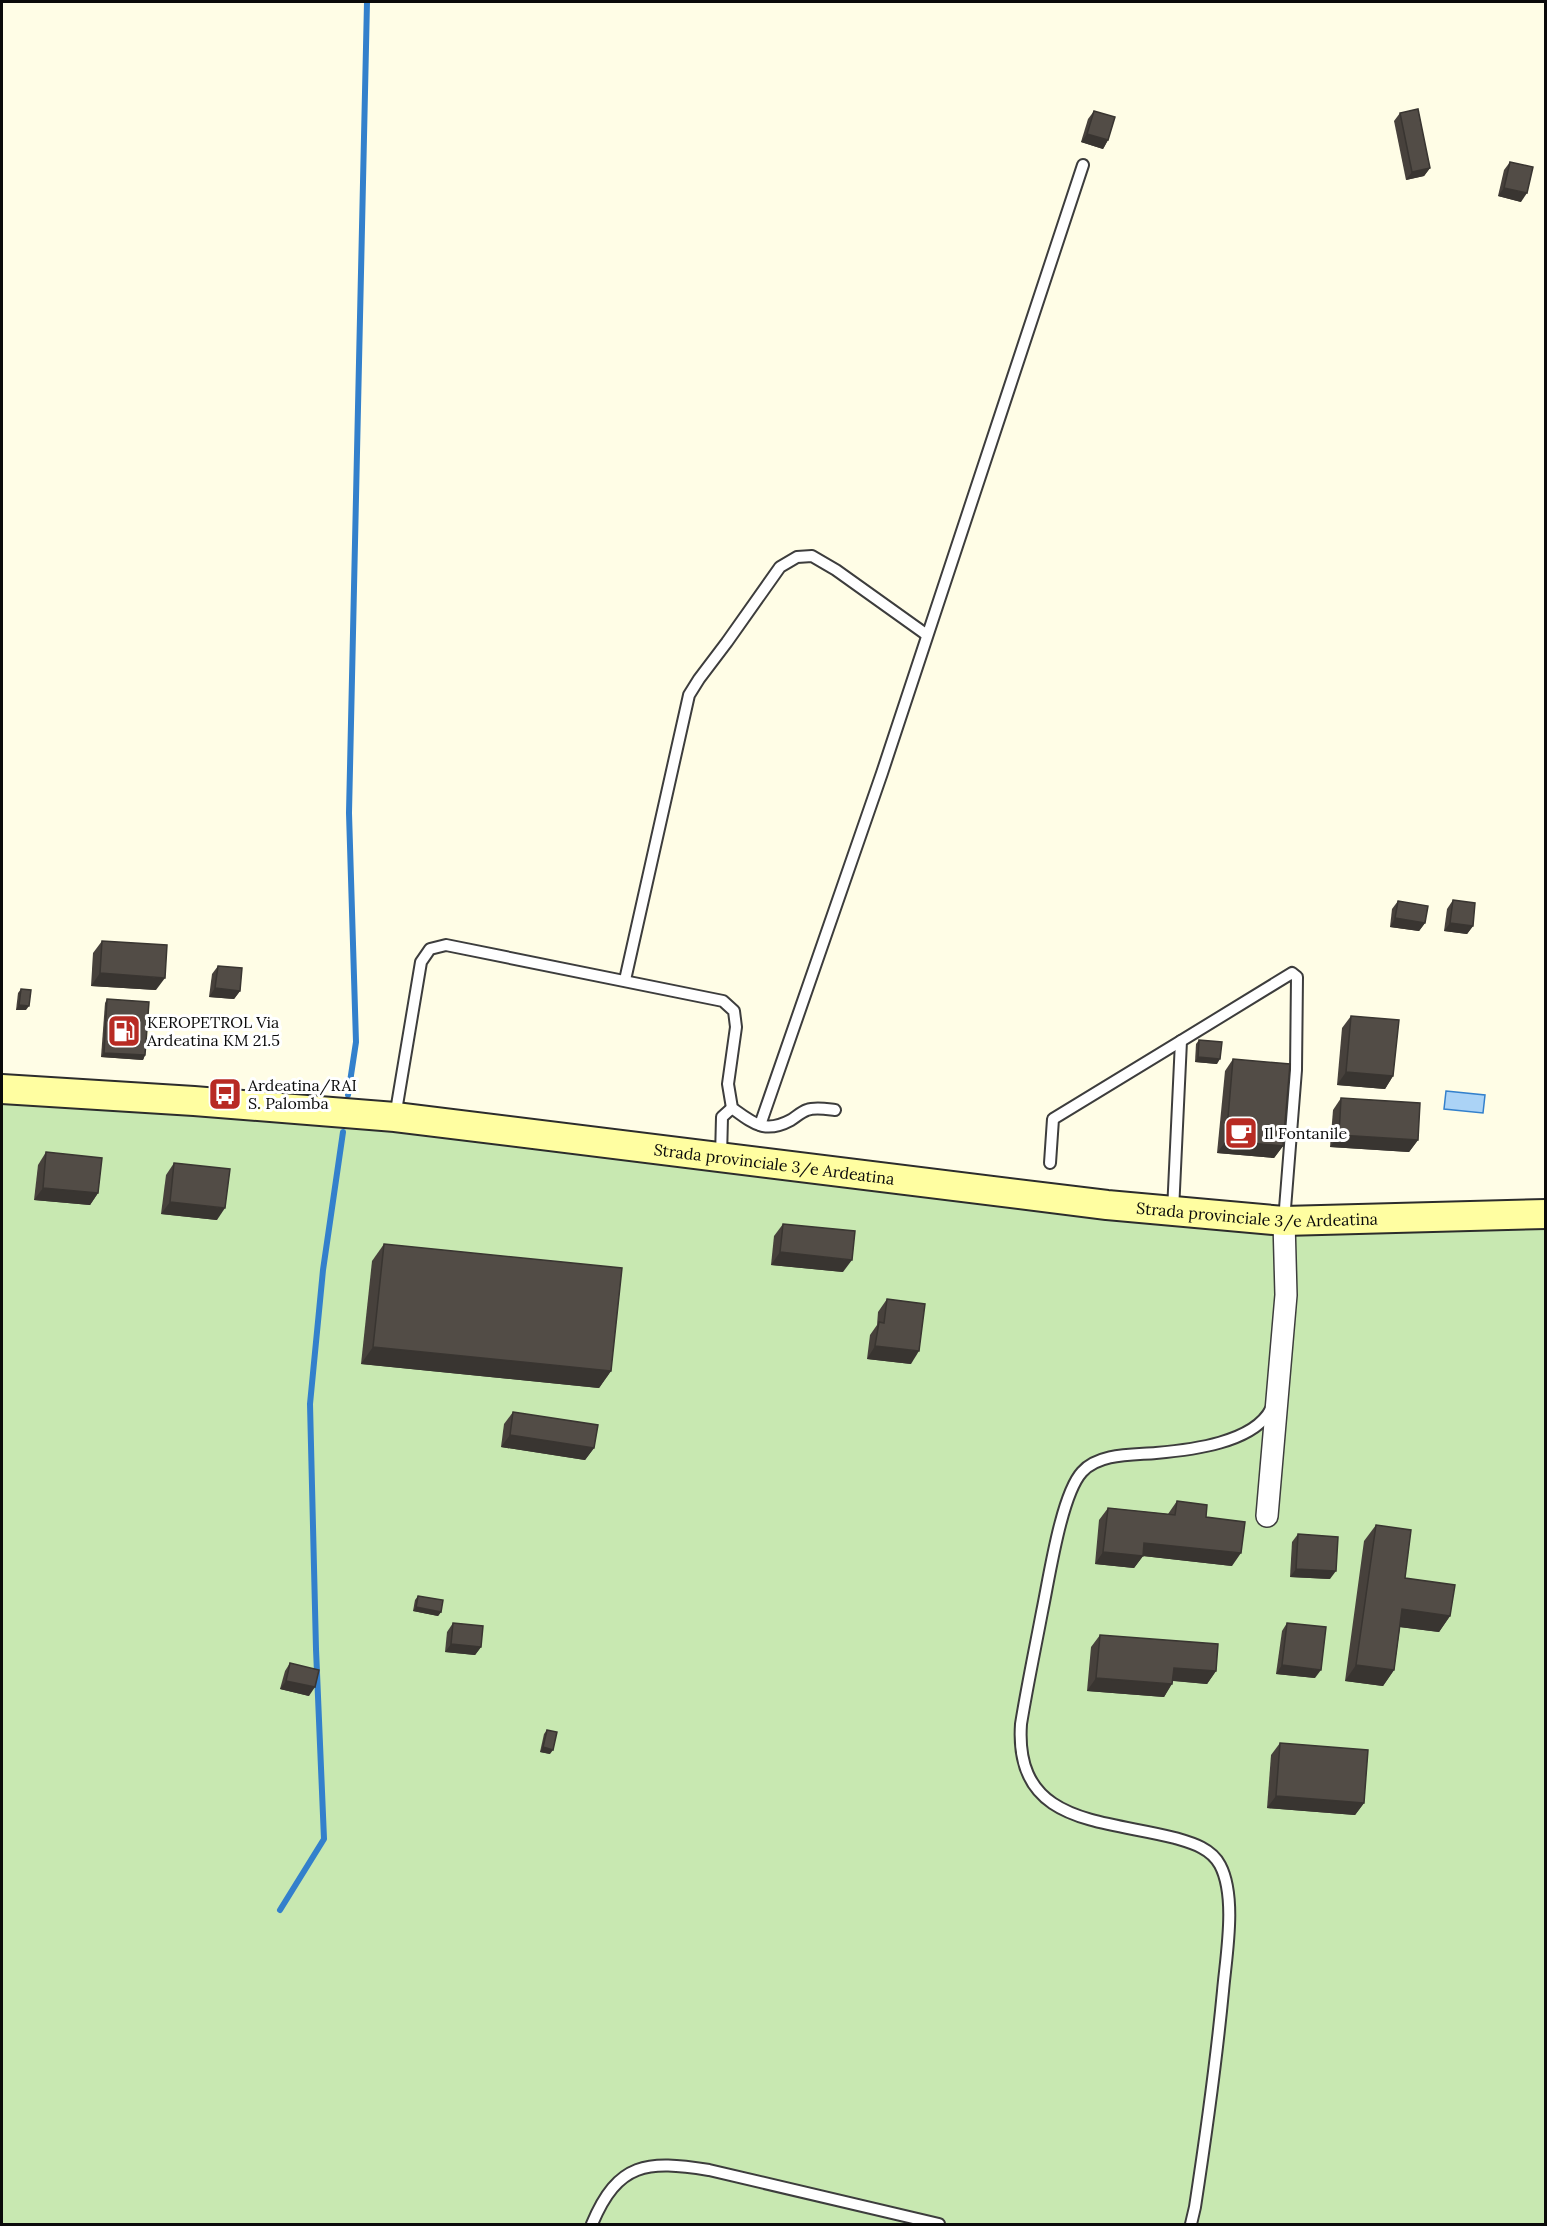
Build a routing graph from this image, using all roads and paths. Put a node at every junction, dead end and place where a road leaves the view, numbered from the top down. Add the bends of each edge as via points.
1 (1083, 165) dead end
2 (927, 635) junction
3 (625, 980) junction
4 (1181, 1041) junction
5 (2, 1089) edge
6 (732, 1108) junction
7 (835, 1110) dead end
8 (395, 1117) junction
9 (760, 1125) junction
10 (721, 1158) junction
11 (1050, 1163) dead end
12 (1173, 1211) junction
13 (1545, 1214) edge
14 (1284, 1221) junction
15 (1276, 1399) junction
16 (1267, 1516) dead end
17 (592, 2224) edge
18 (939, 2224) edge
19 (1191, 2224) edge

1 - 2 lane
2 - 3 lane via 812,556 797,557 780,567 689,695
2 - 9 lane
3 - 6 lane via 723,1001 734,1011 736,1027 728,1084
3 - 8 lane via 446,945 430,949 421,962
4 - 11 lane via 1053,1119
4 - 12 lane
4 - 14 lane via 1292,973 1297,977 1296,1070
5 - 8 main road, Strada provinciale 3/e Ardeatina
6 - 9 lane
6 - 10 lane via 722,1117
7 - 9 lane via 806,1110 774,1128
8 - 10 main road, Strada provinciale 3/e Ardeatina
10 - 12 main road, Strada provinciale 3/e Ardeatina
12 - 14 main road, Strada provinciale 3/e Ardeatina
13 - 14 main road, Strada provinciale 3/e Ardeatina
14 - 15 street via 1286,1295
15 - 16 street
15 - 19 lane via 1260,1425 1245,1434 1199,1447 1099,1461 1083,1471 1071,1490 1054,1551 1021,1724 1023,1766 1044,1797 1076,1815 1201,1847 1215,1858 1223,1872 1228,1895 1228,1936 1214,2080
17 - 18 lane via 607,2195 623,2177 638,2169 671,2166 709,2170

